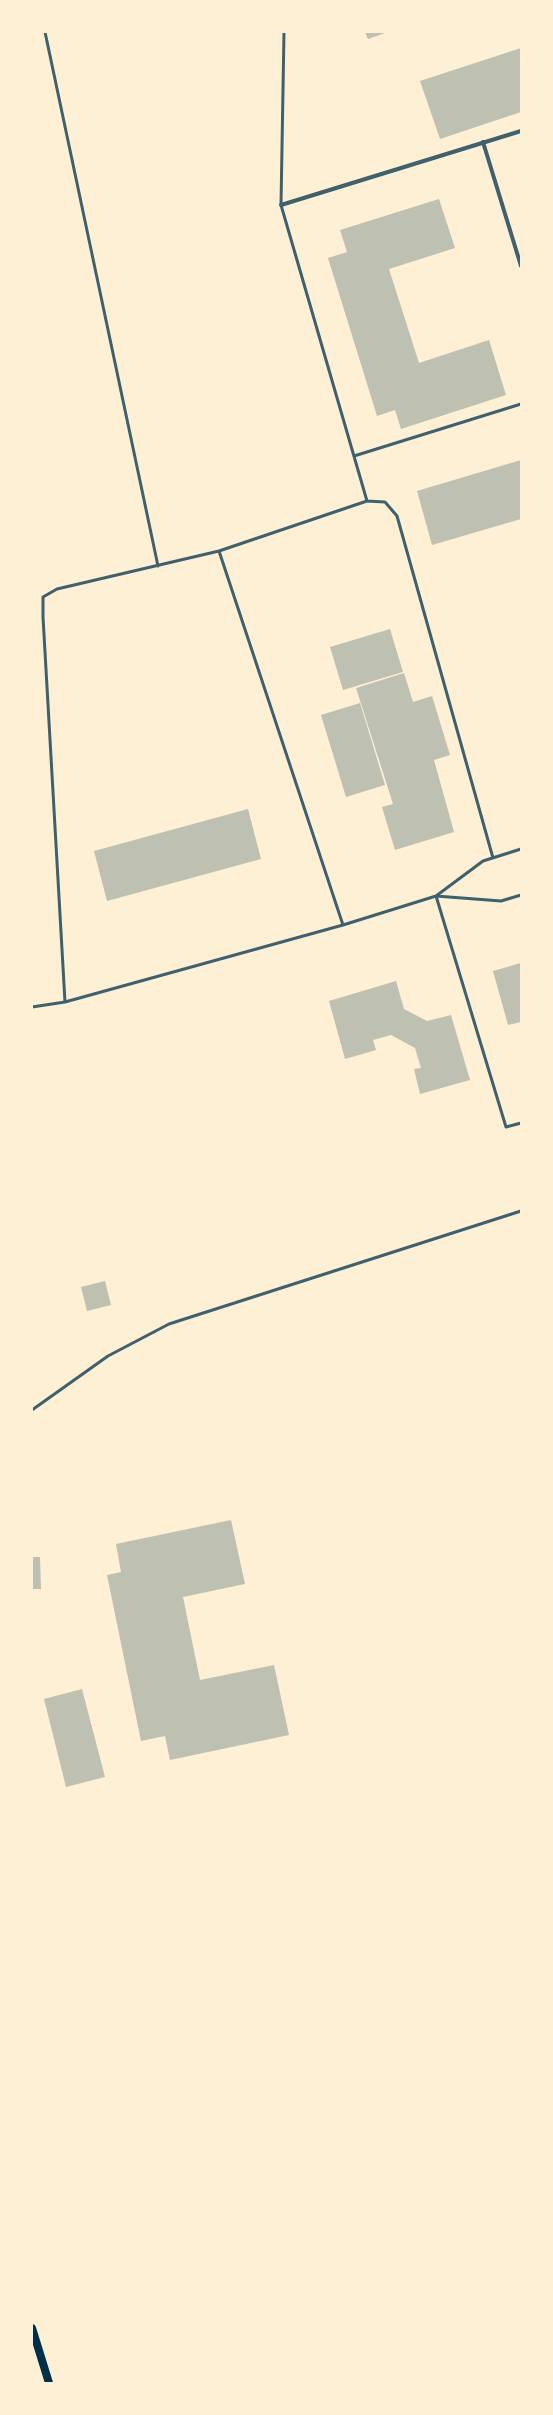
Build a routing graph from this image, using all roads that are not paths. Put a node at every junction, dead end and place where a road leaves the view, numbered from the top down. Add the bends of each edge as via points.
1 (45, 32) edge
2 (284, 32) edge
3 (521, 130) edge
4 (483, 142) junction
5 (281, 205) junction
6 (521, 266) edge
7 (521, 404) edge
8 (354, 456) junction
9 (367, 501) junction
10 (219, 551) junction
11 (158, 566) junction
12 (521, 849) edge
13 (494, 858) junction
14 (521, 895) edge
15 (436, 896) junction
16 (343, 926) junction
17 (65, 1002) junction
18 (32, 1007) edge
19 (521, 1123) edge
20 (521, 1211) edge
21 (32, 1410) edge
22 (32, 2328) edge
23 (49, 2383) edge

1 - 11 lane
2 - 5 lane
3 - 4 street
4 - 5 street
4 - 6 street
5 - 8 lane
7 - 8 lane
8 - 9 lane
9 - 10 lane
9 - 13 lane via 385,502 397,516
10 - 11 lane
10 - 16 lane
11 - 17 lane via 57,589 43,597
12 - 13 lane
13 - 15 lane via 484,861
14 - 15 lane via 501,901
15 - 16 lane
15 - 19 lane via 506,1127
16 - 17 lane
17 - 18 lane
20 - 21 lane via 169,1324 108,1356
22 - 23 main road

